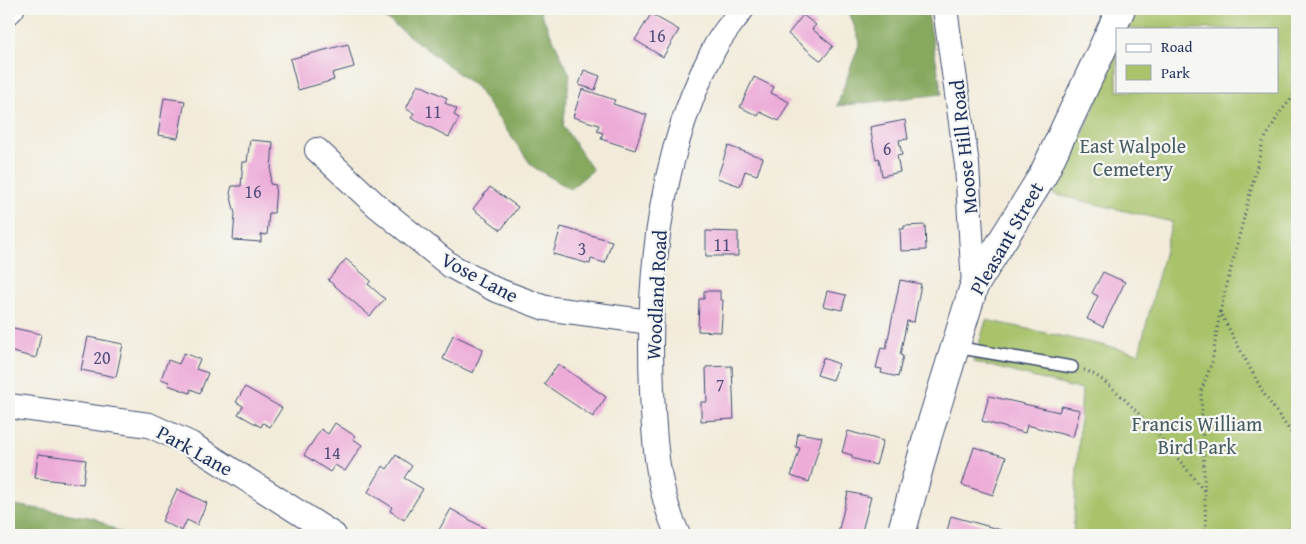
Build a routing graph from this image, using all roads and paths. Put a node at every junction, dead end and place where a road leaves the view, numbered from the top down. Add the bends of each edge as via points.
1 (12, 9) edge
2 (742, 9) edge
3 (945, 9) edge
4 (1121, 9) edge
5 (9, 12) edge
6 (1297, 92) edge
7 (317, 150) dead end
8 (974, 286) junction
9 (1220, 312) junction
10 (650, 322) junction
11 (956, 347) junction
12 (1072, 367) joint
13 (9, 406) edge
14 (1297, 441) edge
15 (1204, 492) junction
16 (1297, 527) edge
17 (1206, 530) junction
18 (674, 533) edge
19 (334, 535) edge
20 (901, 535) edge
21 (1206, 535) edge
22 (1215, 535) edge
23 (1274, 535) edge

1 - 5 street
2 - 10 street, Woodland Road via 714,48 683,123 656,237
3 - 8 street, Moose Hill Road via 967,165
4 - 8 street, Pleasant Street via 1043,175
6 - 9 path via 1281,111 1263,142
7 - 10 street, Vose Lane via 377,206 444,261 494,289 545,308
8 - 11 street, Pleasant Street
9 - 14 path via 1264,394
9 - 15 path via 1212,362 1201,391
10 - 18 street, Woodland Road via 655,447
11 - 12 lane
11 - 20 street, Pleasant Street
12 - 15 path via 1089,371 1120,397 1169,447
13 - 19 street, Park Lane via 149,425 190,444
15 - 17 path
16 - 23 path
17 - 21 path
17 - 22 path

